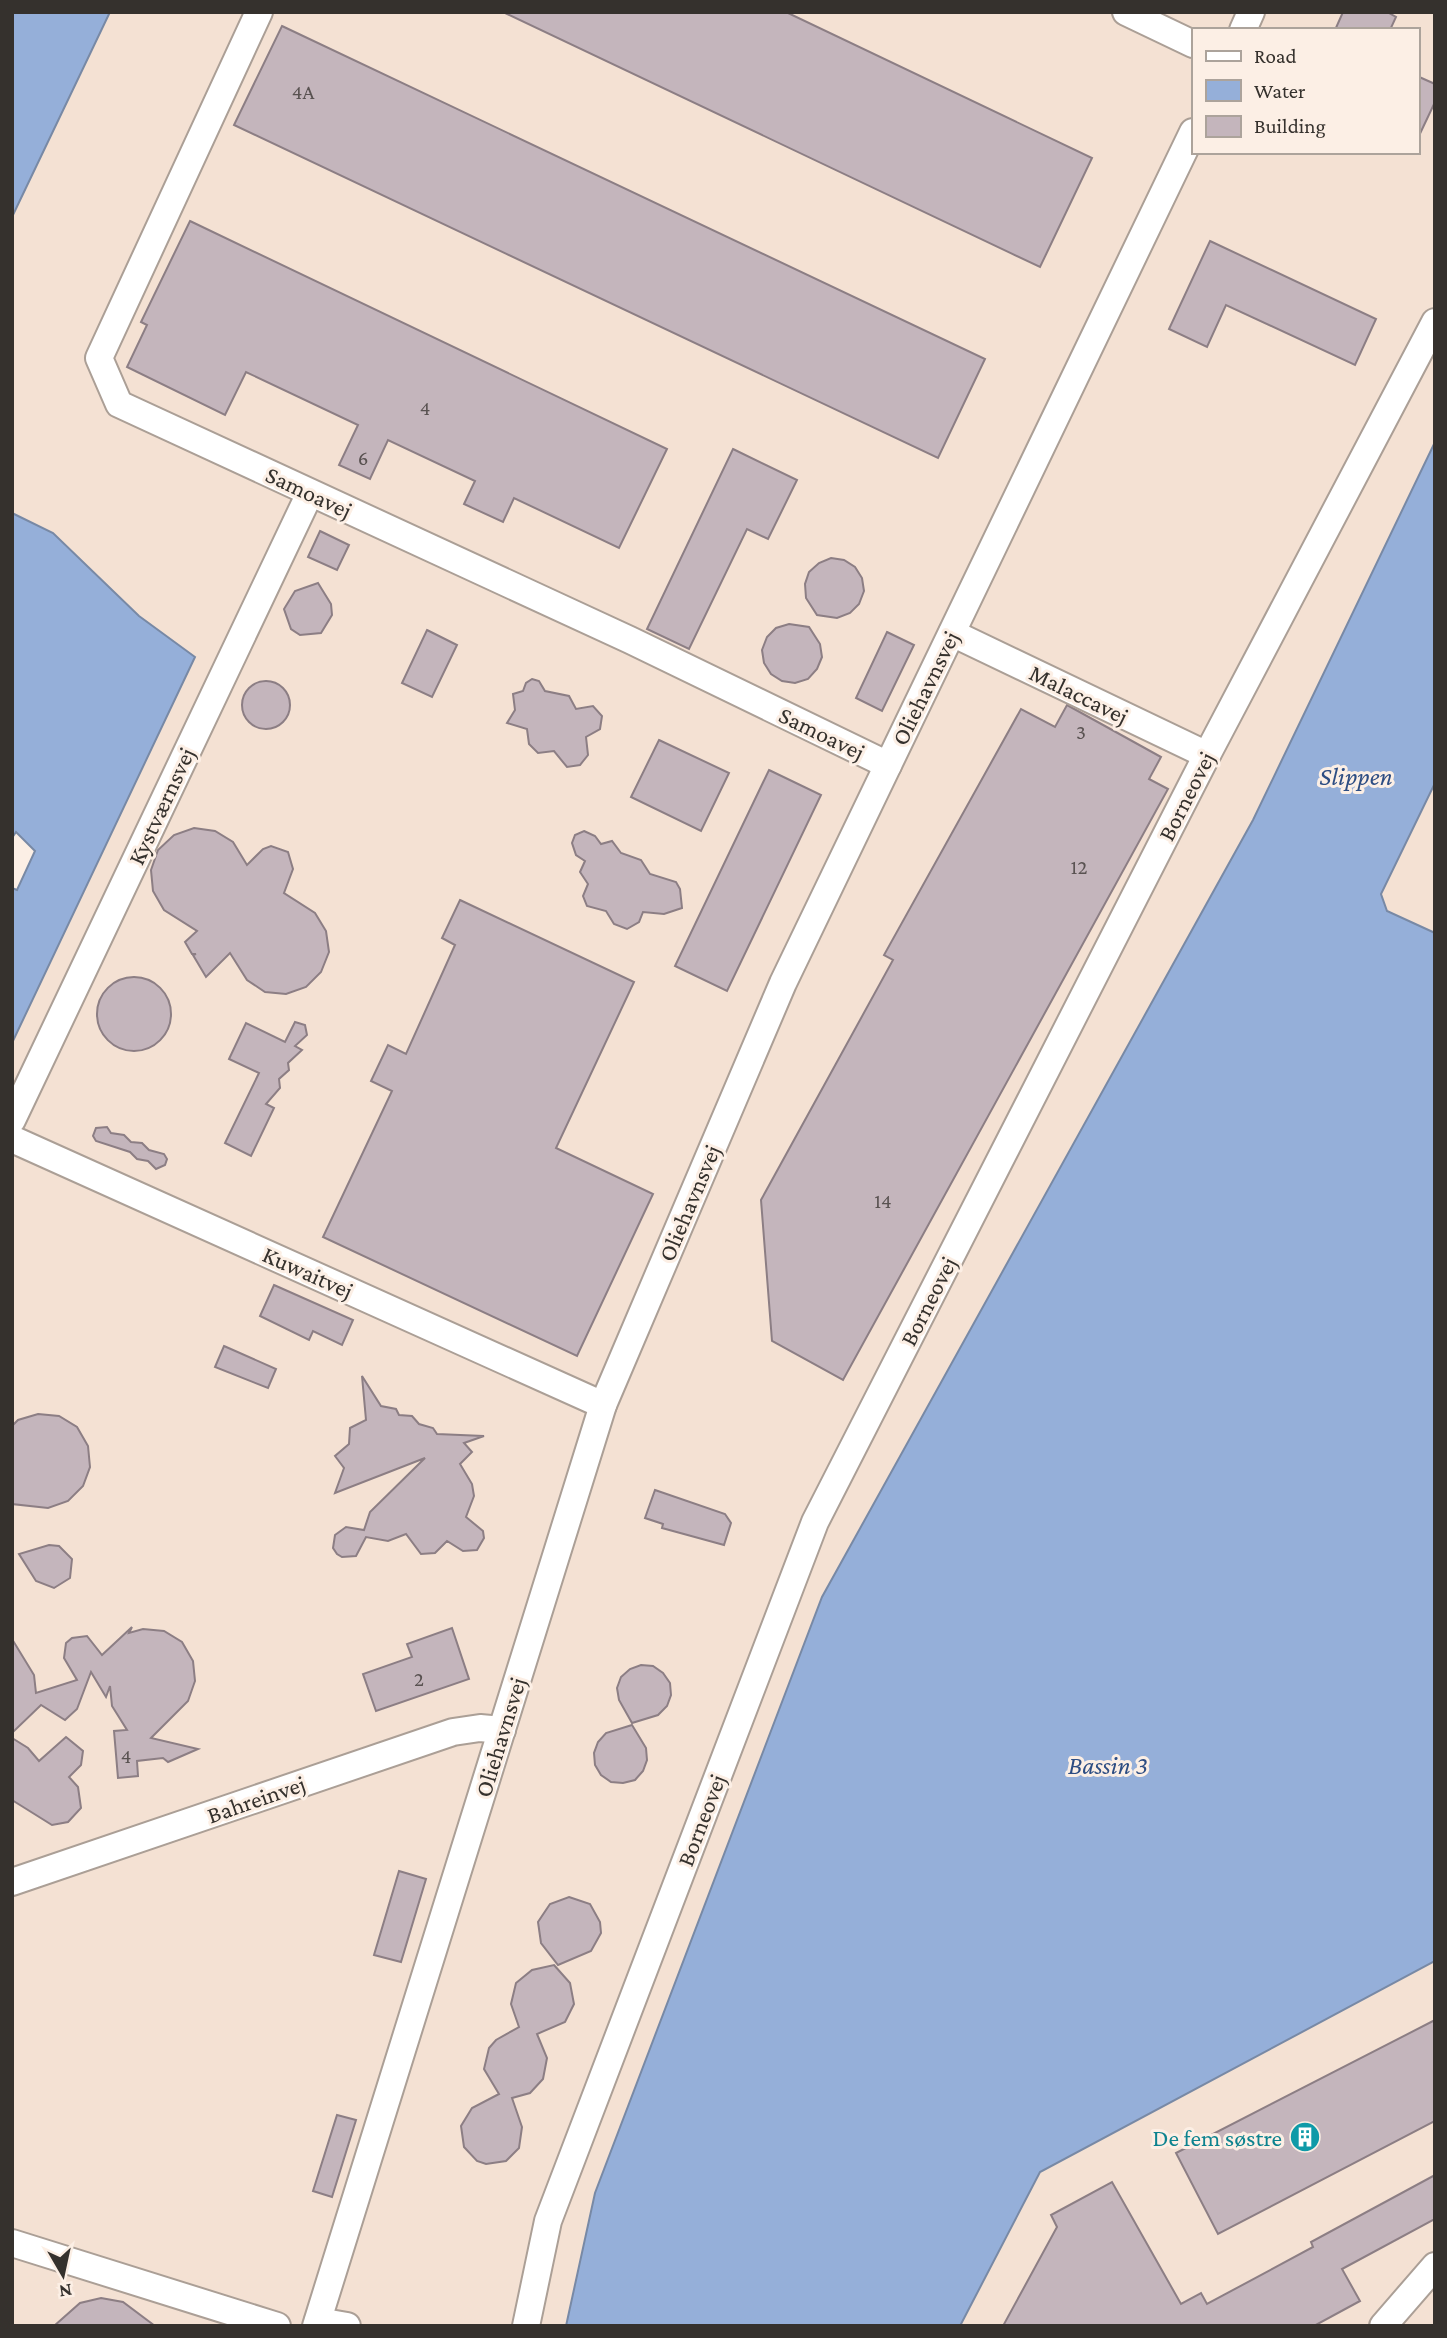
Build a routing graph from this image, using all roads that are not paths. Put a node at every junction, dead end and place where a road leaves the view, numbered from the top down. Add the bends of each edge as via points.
1 (259, 12) edge
2 (1126, 12) edge
3 (1251, 12) edge
4 (1243, 28) edge
5 (1192, 44) edge
6 (1192, 134) edge
7 (1435, 322) edge
8 (310, 493) junction
9 (952, 633) junction
10 (1207, 755) junction
11 (888, 765) junction
12 (12, 1120) edge
13 (12, 1139) edge
14 (603, 1405) junction
15 (502, 1730) junction
16 (12, 1882) edge
17 (12, 2243) edge
18 (1435, 2266) edge
19 (317, 2323) edge
20 (277, 2326) edge
21 (347, 2326) edge
22 (526, 2326) edge
23 (1383, 2326) edge

1 - 8 street, Samoavej via 99,358 120,404
2 - 5 street
3 - 4 street
6 - 9 street, Oliehavnsvej
7 - 10 street, Borneovej
8 - 11 street, Samoavej
8 - 12 street, Kystværnsvej
9 - 10 street, Malaccavej
9 - 11 street, Oliehavnsvej
10 - 22 street, Borneovej via 816,1522 548,2221
11 - 14 street, Oliehavnsvej via 783,983
13 - 14 street, Kuwaitvej
14 - 15 street, Oliehavnsvej
15 - 16 street, Bahreinvej via 483,1727 453,1732
15 - 19 street, Oliehavnsvej
17 - 20 street
18 - 23 street
19 - 21 street

